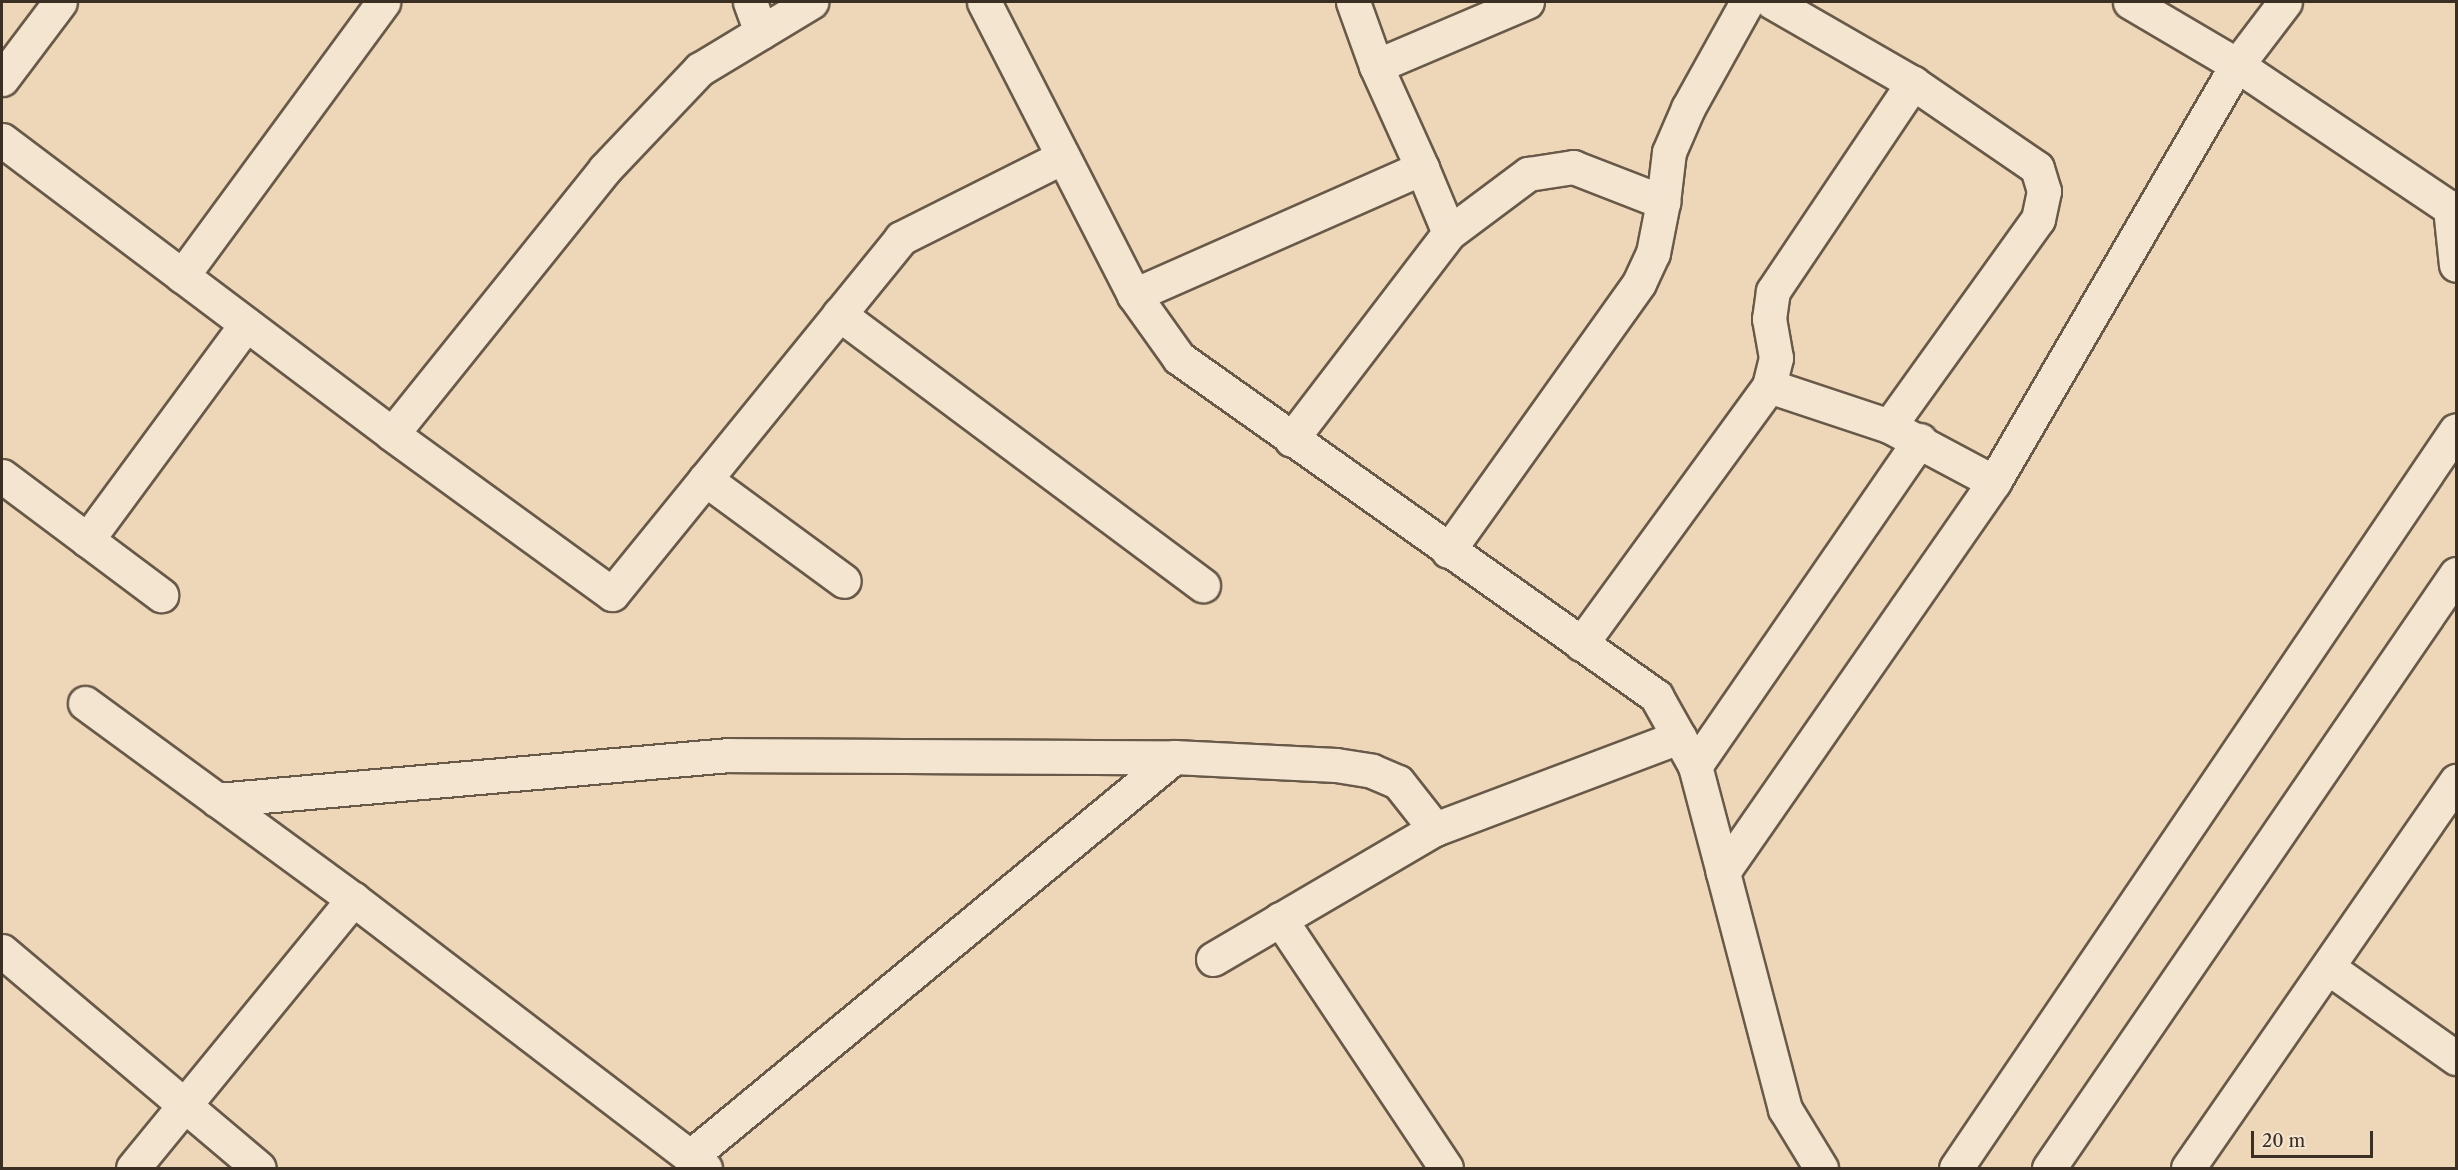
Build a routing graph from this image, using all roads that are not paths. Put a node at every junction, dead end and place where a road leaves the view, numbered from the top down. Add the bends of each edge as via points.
1 (60, 2) edge
2 (383, 2) edge
3 (750, 2) edge
4 (811, 2) edge
5 (984, 2) edge
6 (1353, 2) edge
7 (1527, 2) edge
8 (1747, 2) edge
9 (1772, 2) edge
10 (2130, 2) edge
11 (2285, 2) edge
12 (761, 32) junction
13 (2237, 65) junction
14 (1376, 66) junction
15 (2, 79) edge
16 (1913, 83) junction
17 (2, 140) edge
18 (1063, 157) junction
19 (1422, 168) junction
20 (1663, 202) junction
21 (2454, 209) edge
22 (1449, 233) junction
23 (2457, 265) edge
24 (182, 276) junction
25 (1134, 295) junction
26 (839, 314) junction
27 (246, 324) junction
28 (1769, 386) junction
29 (1889, 426) junction
30 (2456, 430) edge
31 (392, 434) junction
32 (1291, 440) junction
33 (1920, 440) junction
34 (2, 476) edge
35 (705, 479) junction
36 (1994, 482) junction
37 (87, 540) junction
38 (1448, 551) junction
39 (2457, 574) edge
40 (843, 581) dead end
41 (1203, 585) dead end
42 (162, 595) dead end
43 (1581, 644) junction
44 (85, 703) dead end
45 (1679, 737) junction
46 (1174, 758) junction
47 (1695, 766) junction
48 (2457, 781) edge
49 (217, 800) junction
50 (1435, 829) junction
51 (1723, 872) junction
52 (353, 899) junction
53 (1280, 919) junction
54 (2, 951) edge
55 (1213, 959) dead end
56 (2329, 968) junction
57 (2457, 1058) edge
58 (183, 1106) junction
59 (698, 1162) edge
60 (133, 1168) edge
61 (259, 1168) edge
62 (1446, 1168) edge
63 (1821, 1168) edge
64 (1956, 1168) edge
65 (2049, 1168) edge
66 (2188, 1168) edge

1 - 15 street
2 - 24 street
3 - 12 street
4 - 12 street
5 - 18 street
6 - 14 street
7 - 14 street
8 - 20 street via 1688,108 1669,152
9 - 16 street
10 - 13 street
11 - 13 street
12 - 31 street via 700,69 605,169
13 - 21 street
13 - 36 street
14 - 19 street
16 - 28 street via 1773,291 1769,319 1776,358
16 - 29 street via 2037,168 2044,191 2038,219
17 - 24 street
18 - 25 street
18 - 26 street via 901,238
19 - 22 street
19 - 25 street
20 - 22 street via 1573,168 1528,174
20 - 38 street via 1653,253 1639,283
21 - 23 street
22 - 32 street
24 - 27 street
25 - 32 street via 1179,358
26 - 35 street
26 - 41 street
27 - 31 street
27 - 37 street
28 - 29 street
28 - 43 street
29 - 33 street
30 - 64 street
31 - 35 street via 612,594
32 - 38 street
33 - 36 street
33 - 47 street
34 - 37 street
35 - 40 street
36 - 51 street
37 - 42 street
38 - 43 street
39 - 65 street
43 - 45 street via 1656,696
44 - 49 street
45 - 47 street
45 - 50 street
46 - 49 street via 729,755
46 - 50 street via 1336,765 1372,771 1398,782
46 - 59 street
47 - 51 street
48 - 56 street
49 - 52 street
50 - 53 street
51 - 63 street via 1785,1109
52 - 58 street
52 - 59 street
53 - 55 street
53 - 62 street
54 - 58 street
56 - 57 street
56 - 66 street
58 - 60 street
58 - 61 street

